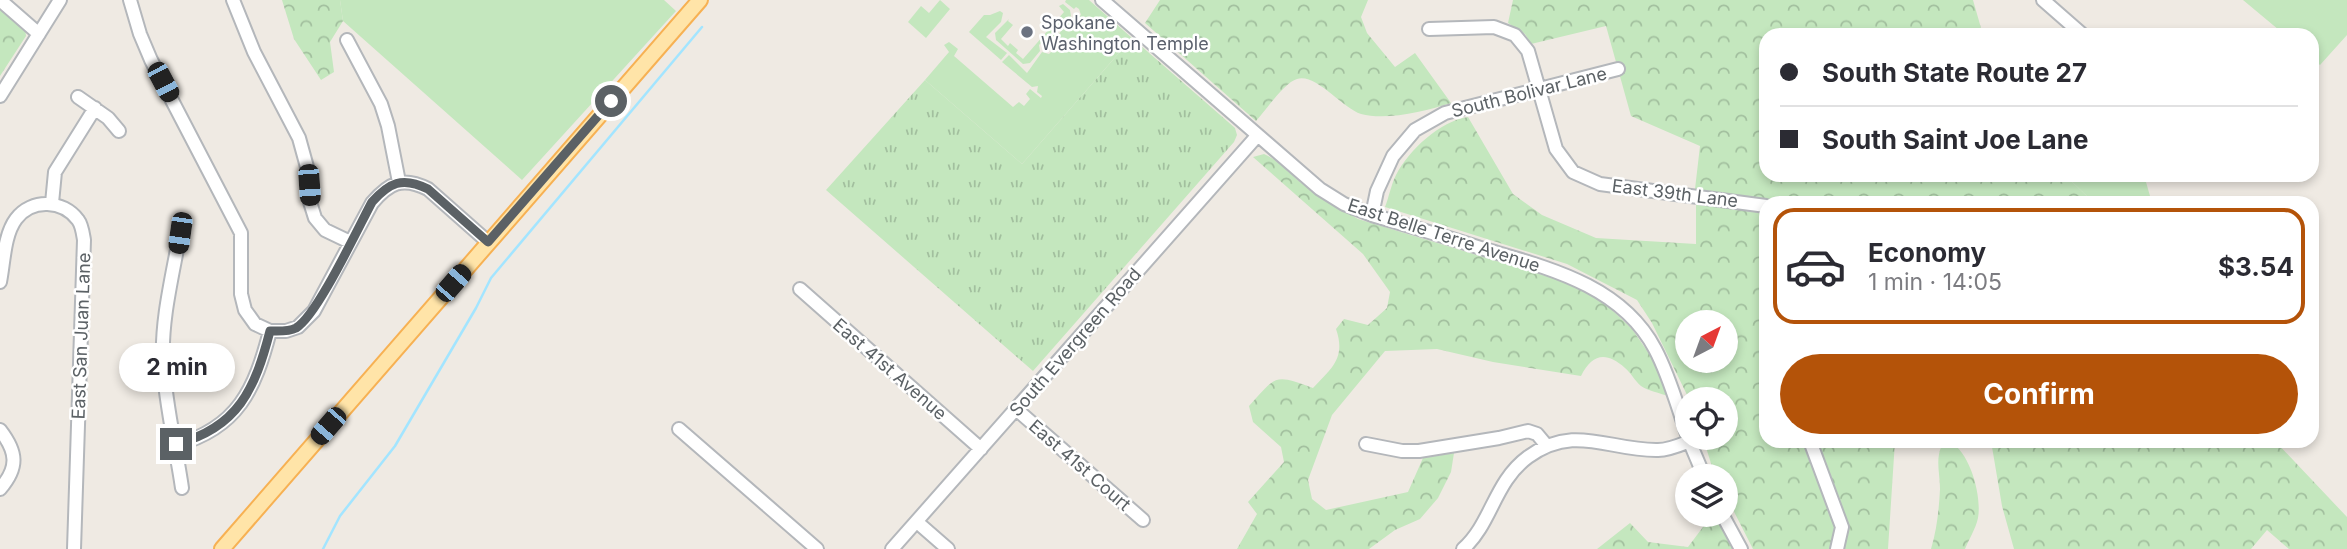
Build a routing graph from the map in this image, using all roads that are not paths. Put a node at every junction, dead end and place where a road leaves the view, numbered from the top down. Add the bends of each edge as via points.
1 (0, 0) edge
2 (60, 0) edge
3 (130, 0) edge
4 (233, 0) edge
5 (699, 0) edge
6 (1102, 0) edge
7 (2043, 0) edge
8 (2075, 28) edge
9 (1429, 29) dead end
10 (39, 34) junction
11 (347, 40) dead end
12 (1618, 69) dead end
13 (1539, 90) junction
14 (0, 96) edge
15 (78, 97) dead end
16 (95, 108) junction
17 (119, 131) dead end
18 (1257, 136) junction
19 (399, 182) junction
20 (52, 203) junction
21 (1759, 205) edge
22 (1372, 215) junction
23 (180, 233) dead end
24 (350, 242) junction
25 (488, 242) junction
26 (1, 274) edge
27 (800, 289) dead end
28 (270, 331) junction
29 (1675, 400) edge
30 (1016, 409) junction
31 (679, 429) dead end
32 (0, 430) edge
33 (176, 444) junction
34 (1366, 444) dead end
35 (1675, 444) edge
36 (1547, 446) junction
37 (1813, 448) edge
38 (981, 449) junction
39 (182, 488) dead end
40 (0, 489) edge
41 (1143, 520) dead end
42 (917, 522) junction
43 (1729, 527) edge
44 (74, 549) edge
45 (222, 549) edge
46 (817, 549) edge
47 (892, 549) edge
48 (948, 549) edge
49 (1463, 549) edge
50 (1741, 549) edge
51 (1837, 549) edge

1 - 10 street
2 - 10 street
3 - 28 street via 151,60 241,233 245,310 255,324
4 - 24 street via 299,138 315,218 326,230
5 - 25 main road
6 - 18 street, East Belle Terre Avenue
7 - 8 street
9 - 13 street, East 39th Lane via 1494,27 1515,35 1528,51
10 - 14 street
11 - 19 street via 381,104
12 - 13 street, South Bolivar Lane
13 - 21 street, East 39th Lane via 1556,149 1573,172 1600,184
13 - 22 street, South Bolivar Lane via 1445,113 1415,130 1393,156
15 - 16 street
16 - 17 street
16 - 20 street via 55,173
18 - 22 street, East Belle Terre Avenue via 1320,189
18 - 30 street, South Evergreen Road
19 - 24 street via 384,188 372,202
19 - 25 street via 428,189
20 - 26 street via 27,209 16,219
20 - 44 street, East San Juan Lane via 68,209 80,222 84,240
22 - 29 street, East Belle Terre Avenue via 1563,273 1599,291 1631,317 1654,347
23 - 33 street via 163,358
24 - 28 street via 314,311 298,327
25 - 45 main road
27 - 38 street, East 41st Avenue
28 - 33 street via 259,373 242,402 220,425
30 - 38 street, South Evergreen Road
30 - 41 street, East 41st Court
31 - 46 street
32 - 40 street via 14,459 11,475
33 - 39 street
34 - 36 street via 1419,451 1528,431
35 - 36 street via 1662,450 1634,449 1573,439
36 - 49 street via 1528,457 1501,485 1481,526
37 - 51 street via 1842,527
38 - 42 street, South Evergreen Road
42 - 47 street, South Evergreen Road
42 - 48 street
43 - 50 street

